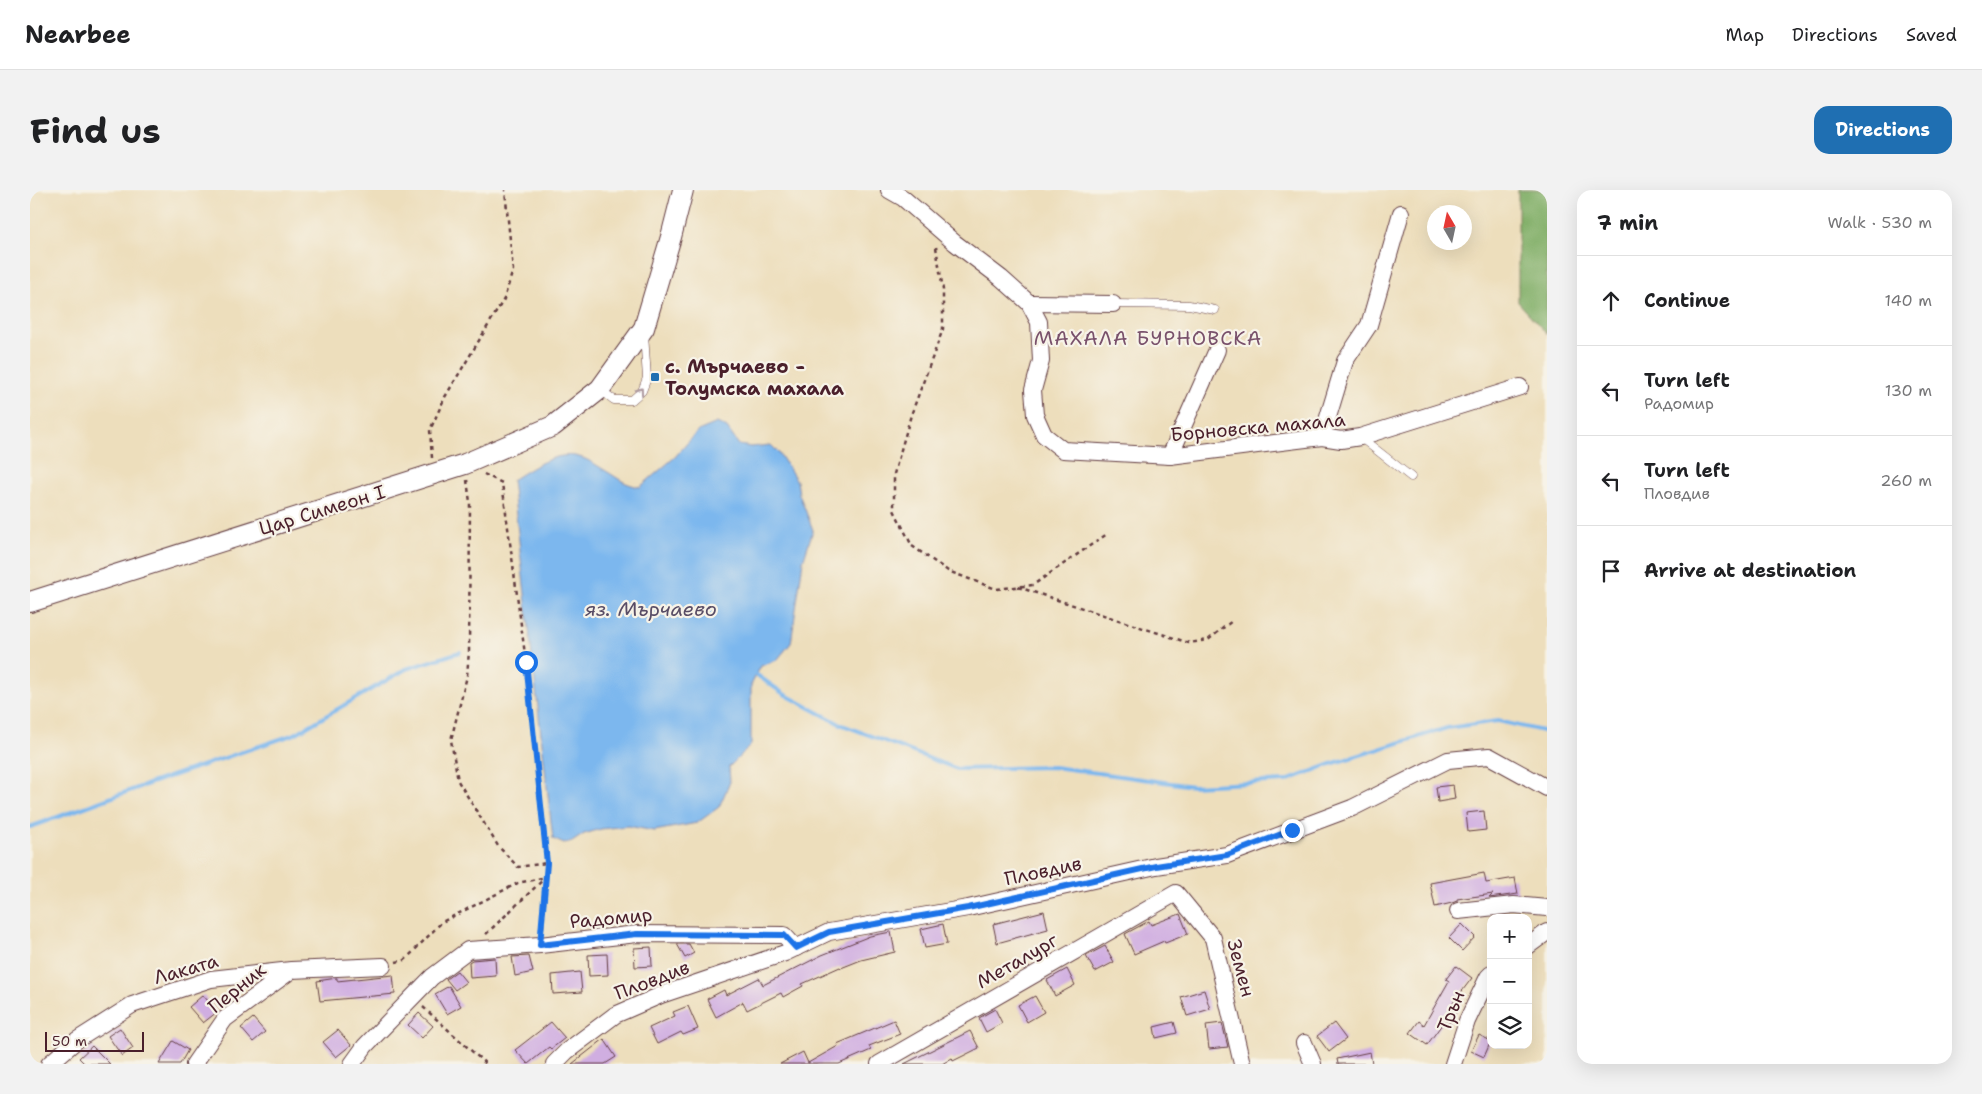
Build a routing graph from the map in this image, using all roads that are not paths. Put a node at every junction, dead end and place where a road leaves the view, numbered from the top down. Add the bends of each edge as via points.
1 (683, 190) edge
2 (889, 190) edge
3 (1401, 213) dead end
4 (1029, 303) junction
5 (1113, 304) joint
6 (1215, 310) dead end
7 (644, 328) junction
8 (1217, 350) dead end
9 (1520, 387) dead end
10 (600, 389) junction
11 (1322, 437) junction
12 (1360, 437) junction
13 (1170, 456) junction
14 (1411, 477) dead end
15 (30, 602) edge
16 (1547, 788) edge
17 (1176, 893) joint
18 (1547, 908) edge
19 (1458, 911) dead end
20 (1547, 932) edge
21 (1532, 943) edge
22 (796, 948) junction
23 (383, 966) road end
24 (291, 970) junction
25 (1487, 978) edge
26 (1304, 1043) dead end
27 (49, 1064) edge
28 (194, 1064) edge
29 (352, 1064) edge
30 (554, 1064) edge
31 (878, 1064) edge
32 (1242, 1064) edge
33 (1313, 1064) edge
34 (1453, 1064) edge

1 - 7 street
2 - 4 street, Борновска махала via 903,198
3 - 11 street via 1369,324 1345,361
4 - 5 street
4 - 13 street, Борновска махала via 1039,322 1041,361 1033,390 1035,416 1044,435 1063,450
5 - 6 lane via 1189,305
7 - 10 street, Цар Симеон I
10 -> 7 lane via 614,400 632,400 642,391 647,378
8 - 13 street
9 - 12 street, Борновска махала
10 - 15 street, Цар Симеон I via 553,426 465,464
11 - 12 street, Борновска махала via 1341,440
11 - 13 street, Борновска махала
12 - 14 lane
16 - 22 street, Пловдив via 1489,756 1448,760 1352,808 1227,855 1156,866 968,908 829,932
17 - 31 street, Металург
17 - 32 street, Земен via 1213,938
18 - 19 street via 1514,905
20 - 21 street
22 - 29 street, Радомир via 784,935 695,933 637,934 468,950 432,977 365,1046
22 - 30 street, Пловдив via 661,995 614,1015
23 - 24 street, Лаката
24 - 27 street, Лаката via 211,979 132,1006 77,1040
24 - 28 street, Перник via 225,1019
25 - 34 street, Трън
26 - 33 street

